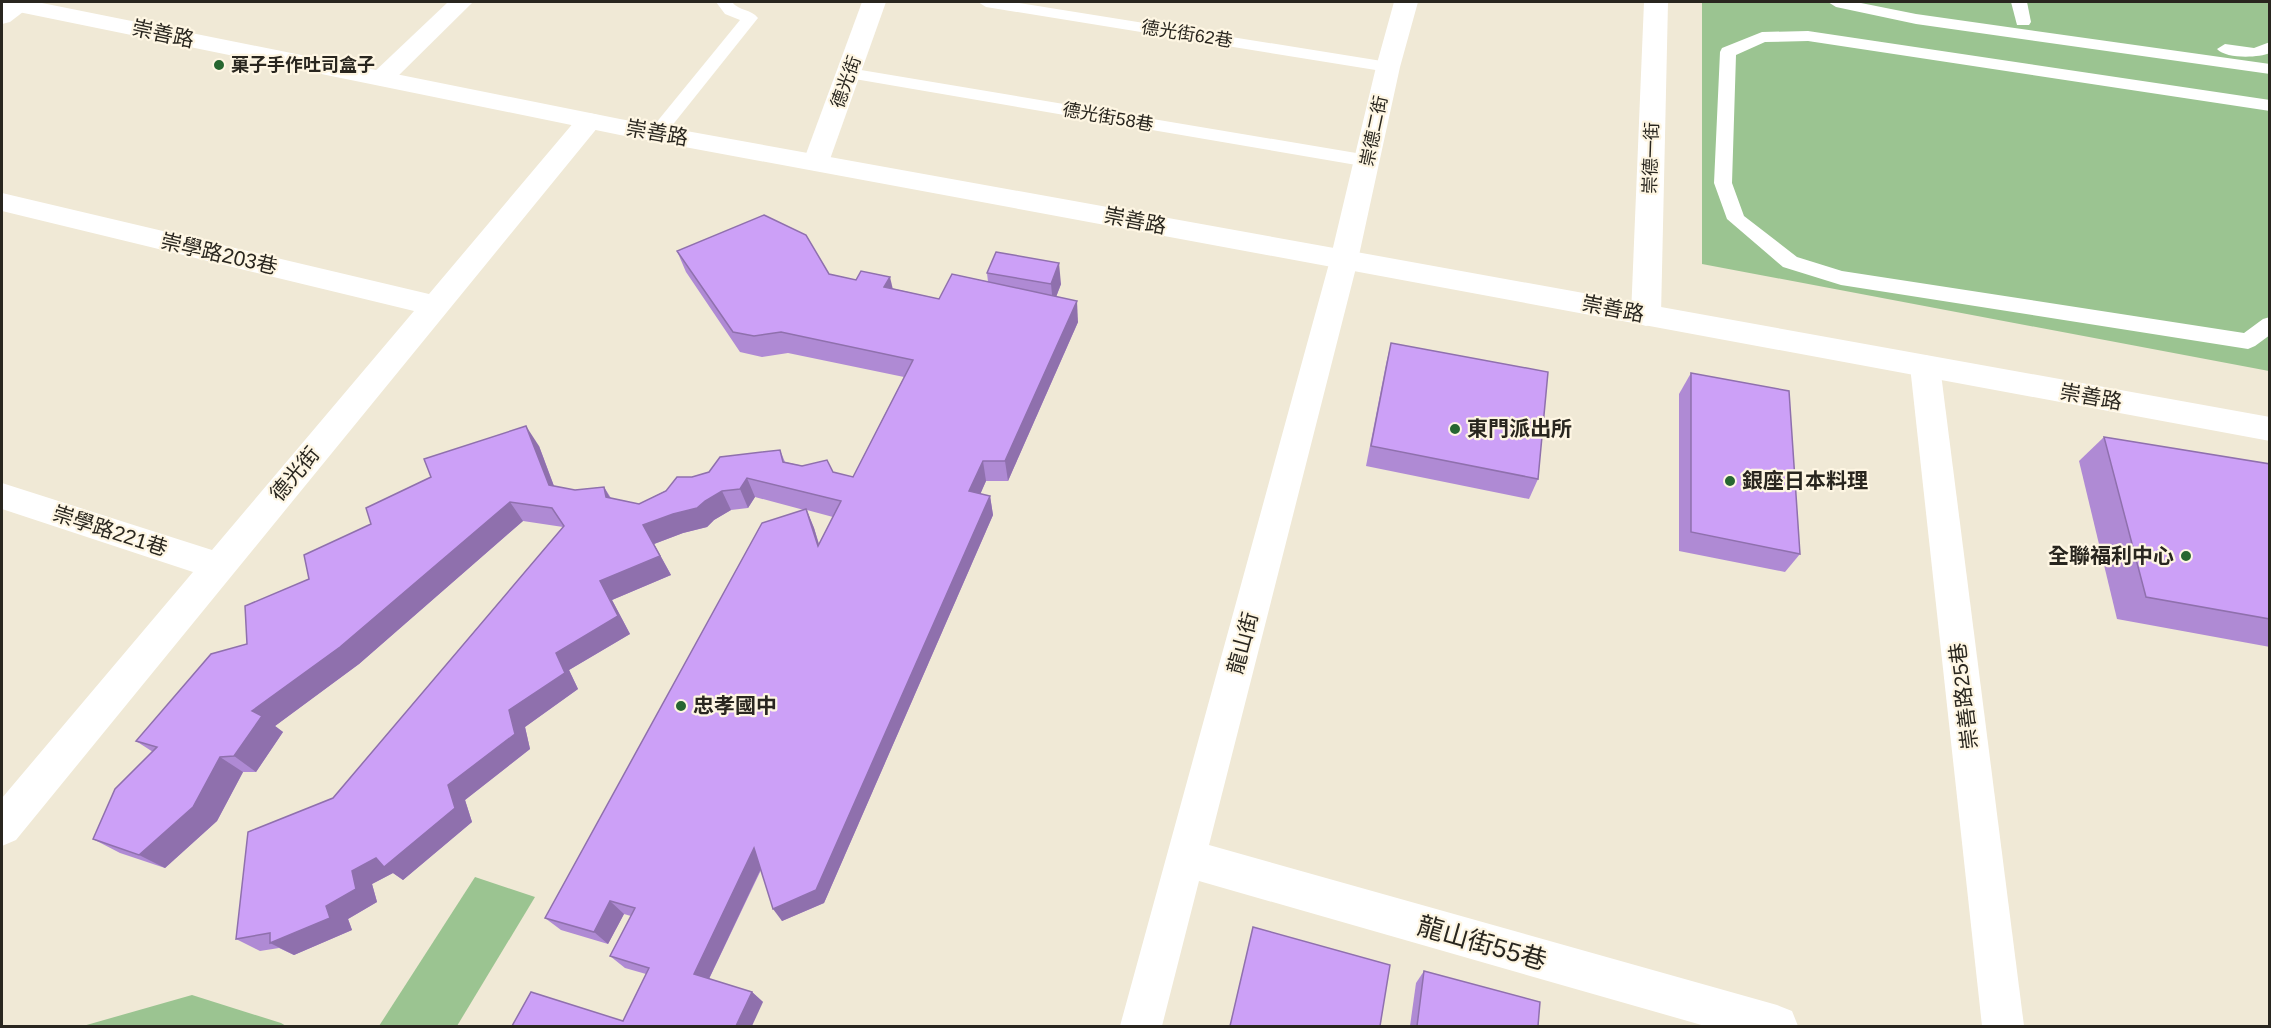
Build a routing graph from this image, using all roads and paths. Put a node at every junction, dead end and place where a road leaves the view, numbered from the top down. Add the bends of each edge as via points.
1 (461, 2) edge
2 (724, 2) edge
3 (874, 2) edge
4 (986, 2) edge
5 (1406, 2) edge
6 (1656, 2) edge
7 (1836, 2) edge
8 (1870, 2) edge
9 (2019, 2) edge
10 (12, 6) edge
11 (2022, 22) junction
12 (2270, 47) edge
13 (1388, 67) junction
14 (2270, 69) edge
15 (849, 73) junction
16 (382, 78) junction
17 (2270, 106) edge
18 (589, 121) junction
19 (657, 133) junction
20 (816, 162) junction
21 (1368, 162) junction
22 (2, 202) edge
23 (1344, 260) junction
24 (437, 306) junction
25 (1646, 315) junction
26 (2270, 324) edge
27 (1925, 366) junction
28 (2270, 429) edge
29 (2, 496) edge
30 (218, 566) junction
31 (2, 827) edge
32 (1186, 858) junction
33 (1141, 1026) edge
34 (1777, 1026) edge
35 (2003, 1026) edge

1 - 16 street
2 - 19 lane via 731,11 750,18
3 - 15 street, 德光街
4 - 13 lane, 德光街62巷
5 - 13 street, 崇德二街
6 - 25 street, 崇德一街
7 - 14 lane via 1916,19
8 - 11 lane
9 - 11 lane
10 - 16 street, 崇善路
11 - 12 lane via 2256,53
13 - 21 street, 崇德二街
15 - 20 street, 德光街
15 - 21 lane, 德光街58巷
16 - 18 street, 崇善路
17 - 26 lane via 1808,36 1762,37 1728,52 1723,183 1736,219 1790,262 1841,278 2248,341
18 - 19 street, 崇善路
18 - 24 street, 德光街
19 - 20 street, 崇善路
20 - 23 street, 崇善路
21 - 23 street, 崇德二街
22 - 24 street, 崇學路203巷
23 - 25 street, 崇善路
23 - 32 street, 龍山街
24 - 30 street, 德光街
25 - 27 street, 崇善路
27 - 28 street, 崇善路
27 - 35 street, 崇善路25巷
29 - 30 street, 崇學路221巷
30 - 31 street, 德光街
32 - 33 street, 龍山街
32 - 34 street, 龍山街55巷

